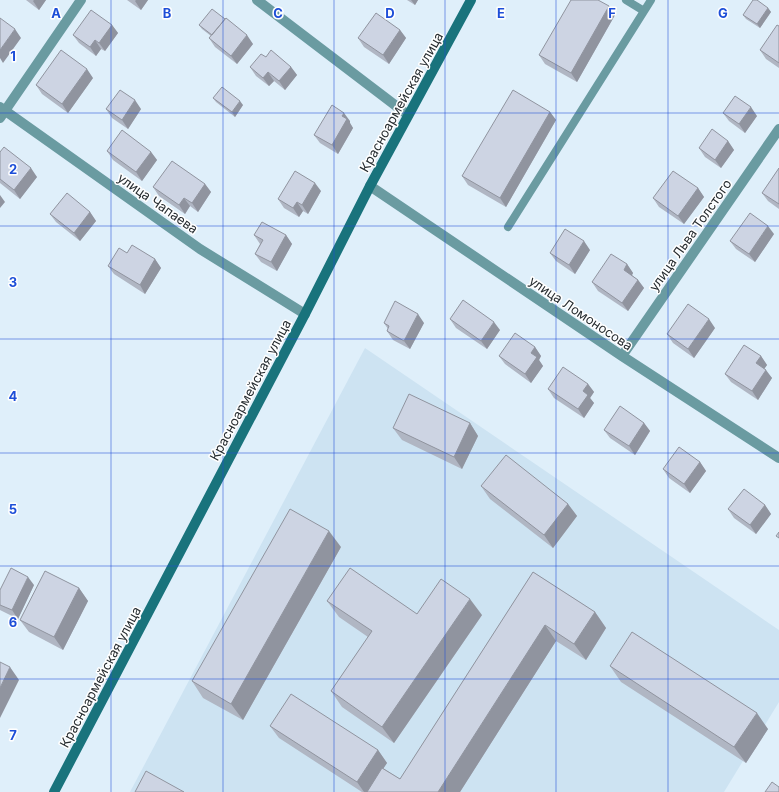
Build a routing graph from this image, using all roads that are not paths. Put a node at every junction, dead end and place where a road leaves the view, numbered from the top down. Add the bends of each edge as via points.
1 (81, 0) edge
2 (257, 0) edge
3 (471, 0) edge
4 (626, 0) edge
5 (651, 0) edge
6 (644, 11) junction
7 (2, 112) edge
8 (408, 115) junction
9 (779, 130) edge
10 (370, 186) junction
11 (508, 227) dead end
12 (304, 314) junction
13 (622, 356) junction
14 (779, 458) edge
15 (54, 792) edge

1 - 7 street
2 - 8 street
3 - 8 street, Красноармейская улица
4 - 6 lane
5 - 6 lane
6 - 11 lane
7 - 12 street, улица Чапаева via 200,250
8 - 10 street, Красноармейская улица
9 - 13 street, улица Льва Толстого
10 - 12 street, Красноармейская улица
10 - 13 street, улица Ломоносова
12 - 15 street, Красноармейская улица
13 - 14 street, улица Ломоносова

